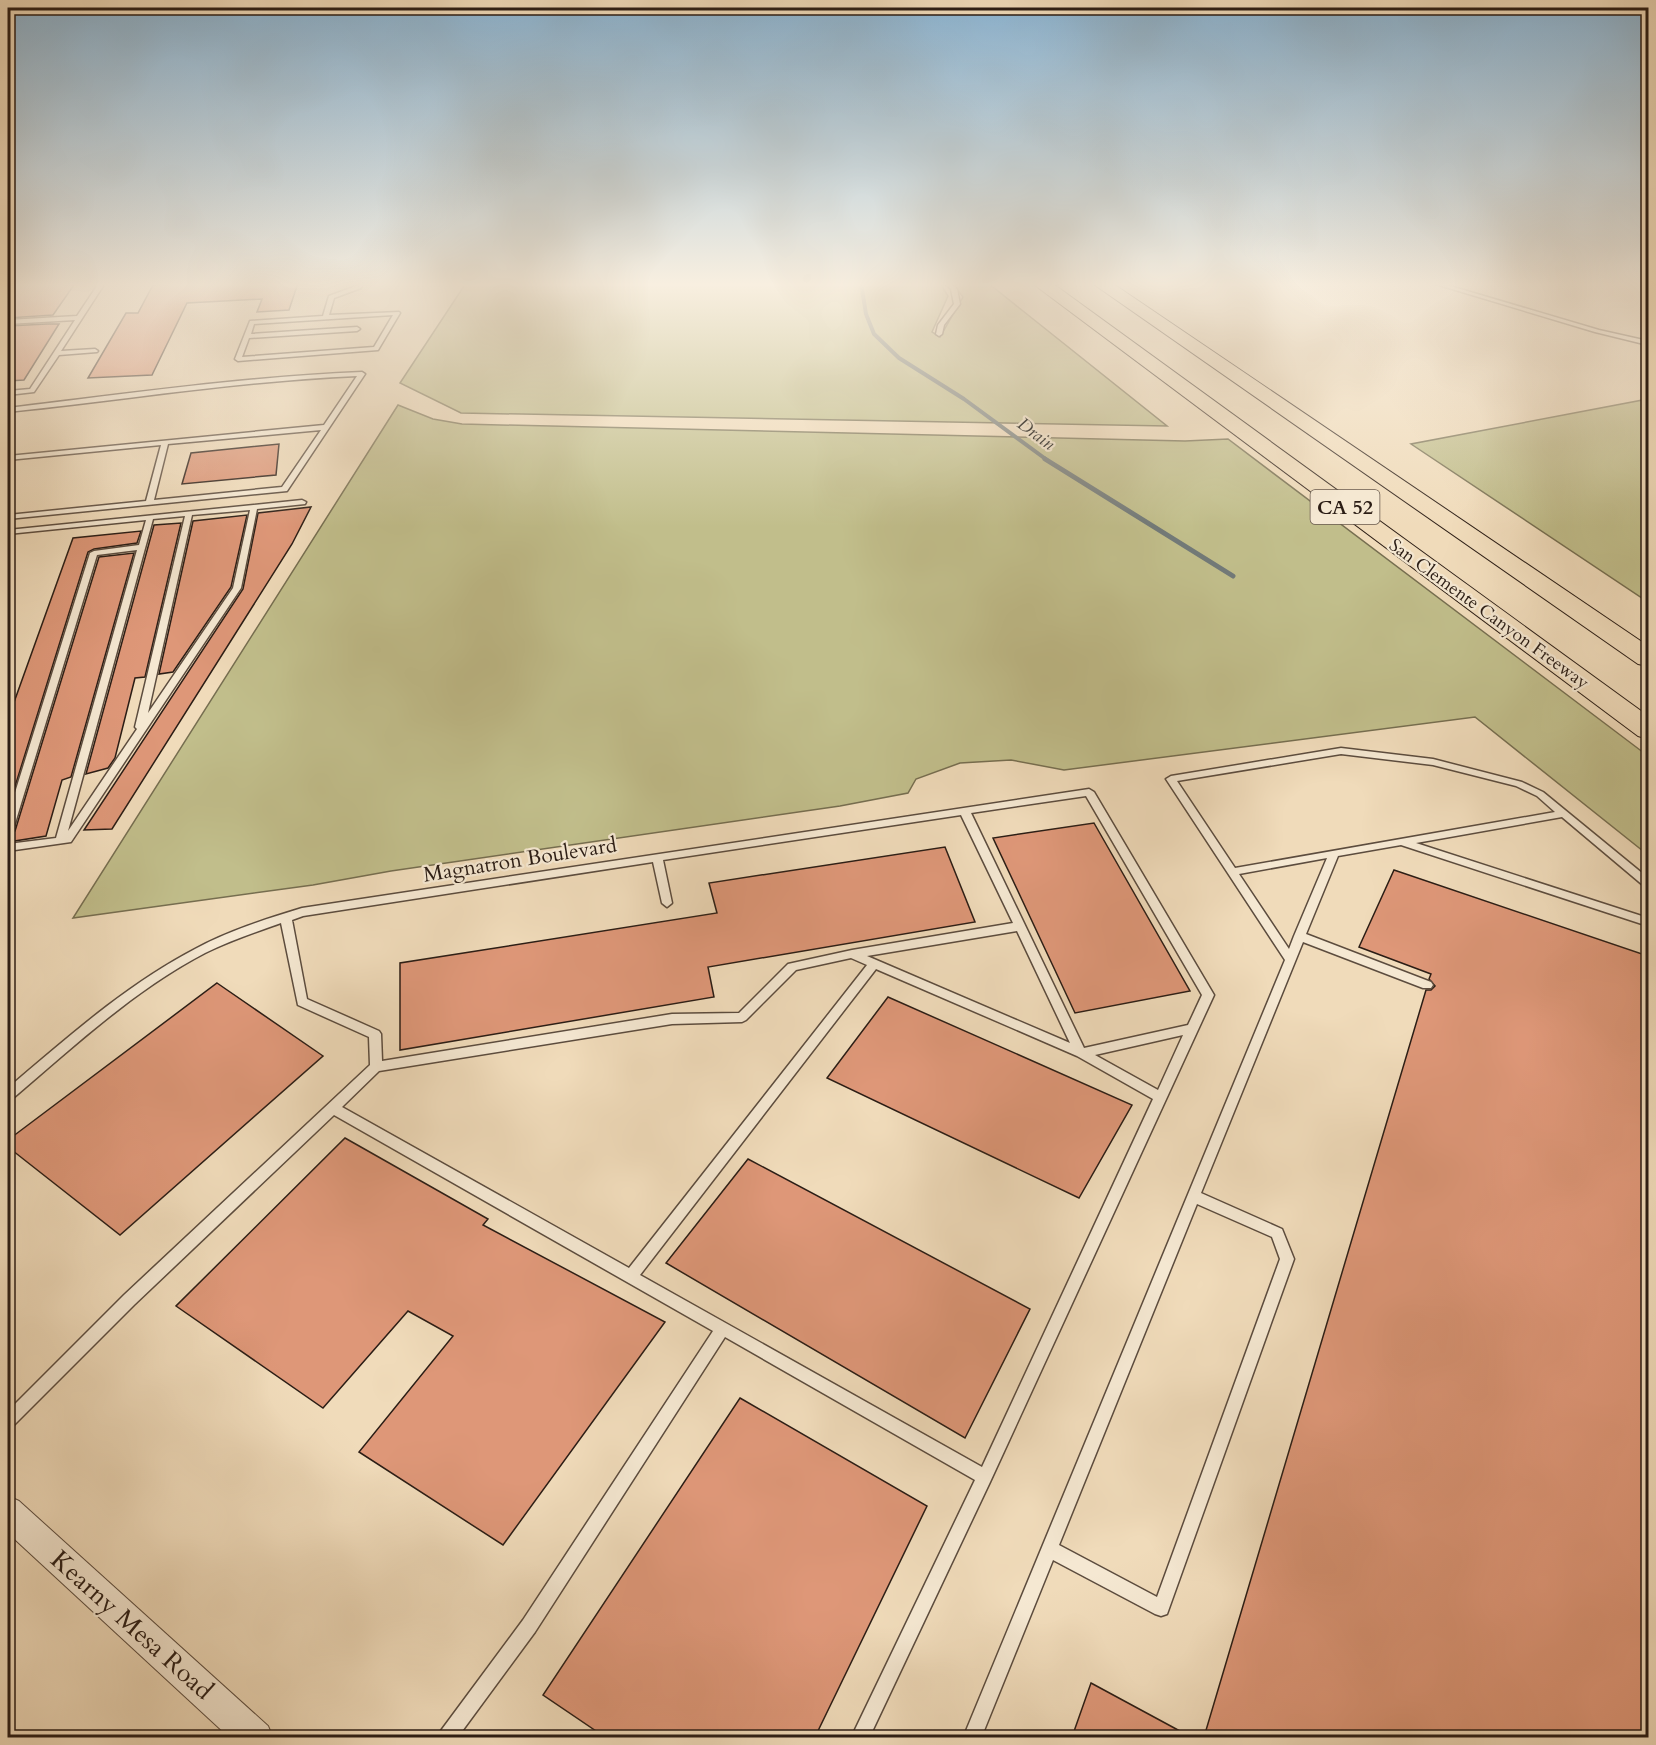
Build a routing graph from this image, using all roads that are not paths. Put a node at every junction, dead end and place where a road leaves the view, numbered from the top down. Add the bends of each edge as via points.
1 (49, 364) edge
2 (1152, 364) edge
3 (1220, 364) edge
4 (8, 393) edge
5 (8, 410) edge
6 (326, 427) junction
7 (165, 443) junction
8 (8, 458) edge
9 (302, 502) dead end
10 (149, 503) junction
11 (254, 507) junction
12 (189, 514) junction
13 (8, 517) edge
14 (150, 518) junction
15 (8, 532) edge
16 (142, 547) junction
17 (1648, 658) edge
18 (1648, 730) edge
19 (138, 735) junction
20 (965, 812) junction
21 (1563, 814) junction
22 (8, 830) edge
23 (60, 841) junction
24 (1401, 842) junction
25 (8, 848) edge
26 (1334, 853) junction
27 (658, 859) junction
28 (1232, 872) junction
29 (1648, 883) edge
30 (667, 903) dead end
31 (286, 918) junction
32 (1648, 922) edge
33 (1020, 926) junction
34 (1299, 936) junction
35 (852, 954) junction
36 (1290, 959) junction
37 (874, 964) junction
38 (1427, 985) dead end
39 (1192, 1029) junction
40 (1081, 1053) junction
41 (376, 1068) junction
42 (8, 1095) edge
43 (1160, 1098) junction
44 (333, 1108) junction
45 (1194, 1196) junction
46 (631, 1276) junction
47 (723, 1328) junction
48 (8, 1420) edge
49 (985, 1476) junction
50 (8, 1512) edge
51 (1049, 1549) junction
52 (256, 1737) edge
53 (446, 1737) edge
54 (860, 1737) edge
55 (972, 1737) edge

1 - 4 lane via 32,391
2 - 18 highway, San Clemente Canyon Freeway / CA 52
3 - 17 highway, CA 52
5 - 6 lane via 227,384 362,374
6 - 7 lane
6 - 10 lane via 285,489
7 - 8 lane
7 - 10 lane
9 - 11 lane
10 - 13 lane
11 - 12 lane
11 - 19 lane via 237,588
12 - 14 lane
12 - 19 lane
14 - 15 lane
14 - 16 lane
16 - 22 lane via 94,553
16 - 23 lane
19 - 23 lane via 67,840
20 - 27 lane, Magnatron Boulevard
20 - 33 lane
20 - 39 lane, Magnatron Boulevard via 1089,792 1208,995
21 - 24 lane
21 - 28 lane via 1540,794 1519,784 1433,762 1341,751 1171,779
21 - 29 lane
23 - 25 lane
24 - 26 lane
24 - 32 lane
26 - 28 lane
26 - 34 lane
27 - 30 lane
27 - 31 lane, Magnatron Boulevard via 302,912
28 - 36 lane
31 - 41 lane via 302,1002 375,1034
31 - 42 lane, Magnatron Boulevard via 188,957 128,996
33 - 35 lane
33 - 40 lane
34 - 36 lane
34 - 38 lane
35 - 37 lane
35 - 41 lane via 792,967 742,1017 672,1019
36 - 45 lane
37 - 40 lane
37 - 46 lane
39 - 40 lane
39 - 43 lane
40 - 43 lane
41 - 44 lane
43 - 49 lane
44 - 46 lane
44 - 48 lane
45 - 51 lane
45 - 51 lane via 1277,1233 1287,1259 1161,1608
46 - 47 lane
47 - 49 lane
47 - 53 lane via 529,1626
49 - 54 lane
50 - 52 street, Kearny Mesa Road
51 - 55 lane

